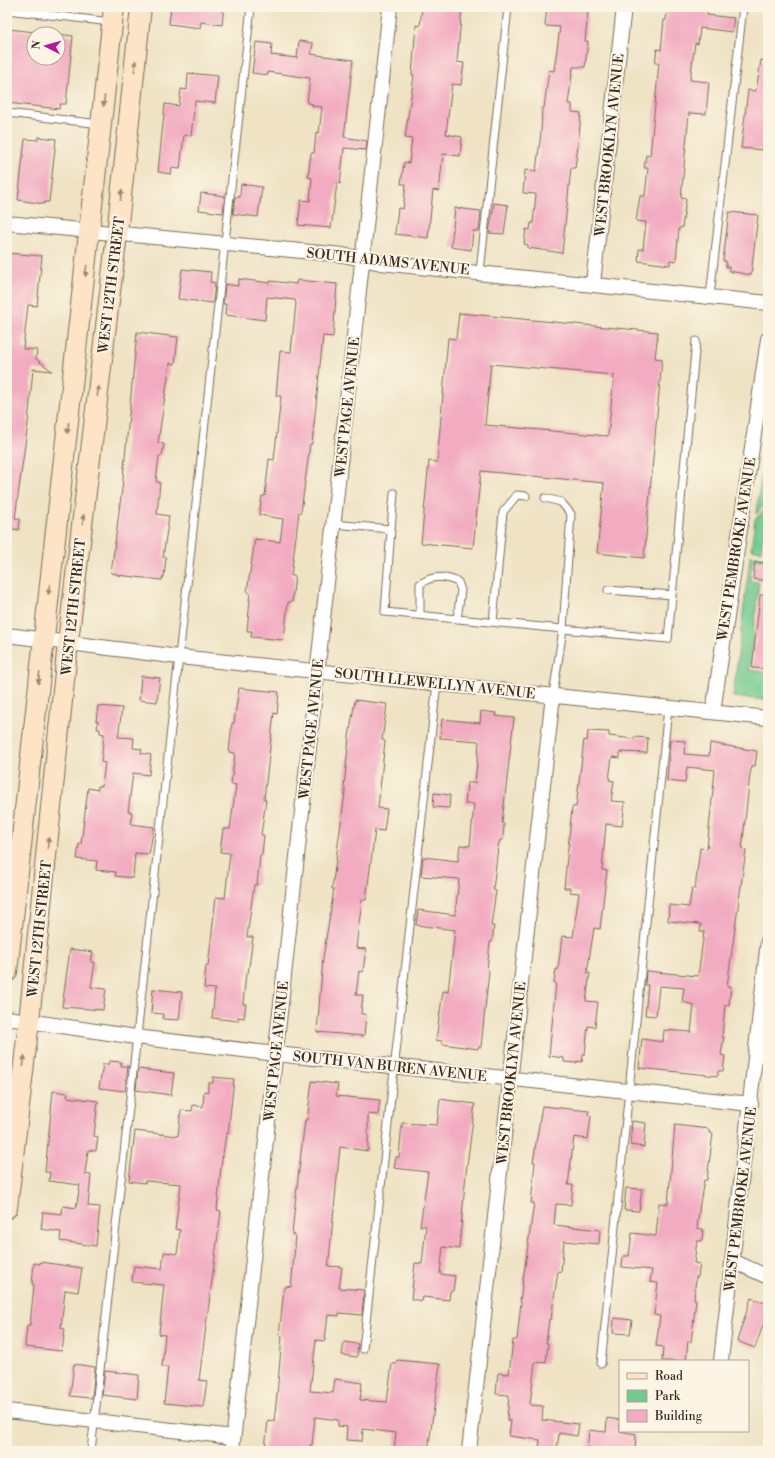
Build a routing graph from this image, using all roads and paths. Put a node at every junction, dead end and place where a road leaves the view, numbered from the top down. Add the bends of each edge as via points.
1 (141, 7) edge
2 (251, 7) edge
3 (390, 7) edge
4 (508, 7) edge
5 (624, 7) edge
6 (743, 7) edge
7 (7, 10) edge
8 (114, 14) edge
9 (7, 114) edge
10 (102, 124) junction
11 (7, 223) edge
12 (91, 232) junction
13 (117, 234) junction
14 (225, 245) junction
15 (363, 259) junction
16 (480, 272) junction
17 (593, 283) junction
18 (710, 296) junction
19 (768, 302) edge
20 (768, 339) edge
21 (696, 341) dead end
22 (394, 493) dead end
23 (526, 496) dead end
24 (545, 498) dead end
25 (333, 524) junction
26 (391, 529) junction
27 (608, 590) dead end
28 (672, 595) junction
29 (420, 615) junction
30 (458, 619) junction
31 (493, 622) junction
32 (563, 629) junction
33 (7, 635) edge
34 (44, 640) junction
35 (68, 642) junction
36 (179, 656) junction
37 (318, 670) junction
38 (437, 683) junction
39 (553, 695) junction
40 (668, 708) junction
41 (713, 712) junction
42 (768, 718) edge
43 (768, 942) edge
44 (7, 972) edge
45 (7, 1018) edge
46 (29, 1021) junction
47 (136, 1037) junction
48 (276, 1054) junction
49 (394, 1067) junction
50 (511, 1080) junction
51 (628, 1091) junction
52 (751, 1104) junction
53 (7, 1208) edge
54 (733, 1261) junction
55 (764, 1272) edge
56 (364, 1349) dead end
57 (721, 1360) edge
58 (601, 1364) dead end
59 (7, 1411) edge
60 (95, 1420) junction
61 (233, 1437) junction
62 (91, 1451) edge
63 (232, 1451) edge
64 (469, 1451) edge

13 -> 1 main road, WEST 12TH STREET
2 - 14 lane
3 - 15 street, WEST PAGE AVENUE
4 - 16 lane
5 - 17 street, WEST BROOKLYN AVENUE
6 - 18 lane
7 - 8 lane
8 -> 10 main road, WEST 12TH STREET
9 - 10 lane
10 - 12 main road, WEST 12TH STREET
11 - 12 street, SOUTH ADAMS AVENUE
12 - 13 street, SOUTH ADAMS AVENUE
12 -> 34 main road, WEST 12TH STREET
13 - 14 street, SOUTH ADAMS AVENUE
35 -> 13 main road, WEST 12TH STREET
14 - 15 street, SOUTH ADAMS AVENUE
14 - 36 lane
15 - 16 street, SOUTH ADAMS AVENUE
15 - 25 street, WEST PAGE AVENUE
16 - 17 street, SOUTH ADAMS AVENUE
17 - 18 street, SOUTH ADAMS AVENUE
18 - 19 street, SOUTH ADAMS AVENUE
20 - 41 street, WEST PEMBROKE AVENUE
21 - 28 lane
22 - 26 lane
23 - 31 lane via 517,495 503,512
24 - 32 lane via 561,502 572,514
25 - 26 lane
25 - 37 street, WEST PAGE AVENUE
26 - 29 lane via 385,612
27 - 28 lane
28 - 32 lane via 668,639
29 - 30 lane
29 - 30 lane via 420,584 430,578 446,577 458,582 461,590
30 - 31 lane
31 - 32 lane
32 - 39 lane
33 - 34 street, SOUTH LLEWELLYN AVENUE
34 - 35 street, SOUTH LLEWELLYN AVENUE
34 -> 44 main road, WEST 12TH STREET
35 - 36 street, SOUTH LLEWELLYN AVENUE
46 -> 35 main road, WEST 12TH STREET
36 - 37 street, SOUTH LLEWELLYN AVENUE
36 - 47 lane
37 - 38 street, SOUTH LLEWELLYN AVENUE
37 - 48 street, WEST PAGE AVENUE
38 - 39 street, SOUTH LLEWELLYN AVENUE
38 - 49 lane
39 - 40 street, SOUTH LLEWELLYN AVENUE
39 - 50 street, WEST BROOKLYN AVENUE
40 - 41 street, SOUTH LLEWELLYN AVENUE
40 - 51 lane
41 - 42 street, SOUTH LLEWELLYN AVENUE
43 - 52 street, WEST PEMBROKE AVENUE
45 - 46 street, SOUTH VAN BUREN AVENUE
46 - 47 street, SOUTH VAN BUREN AVENUE
53 -> 46 main road, WEST 12TH STREET
47 - 48 street, SOUTH VAN BUREN AVENUE
47 - 60 lane
48 - 49 street, SOUTH VAN BUREN AVENUE
48 - 61 street, WEST PAGE AVENUE
49 - 50 street, SOUTH VAN BUREN AVENUE
49 - 56 lane
50 - 51 street, SOUTH VAN BUREN AVENUE
50 - 64 street, WEST BROOKLYN AVENUE
51 - 52 street, SOUTH VAN BUREN AVENUE
51 - 58 lane
52 - 54 street, WEST PEMBROKE AVENUE
54 - 55 street
54 - 57 street, WEST PEMBROKE AVENUE
59 - 60 street
60 - 61 street
60 - 62 lane
61 - 63 street, WEST PAGE AVENUE

